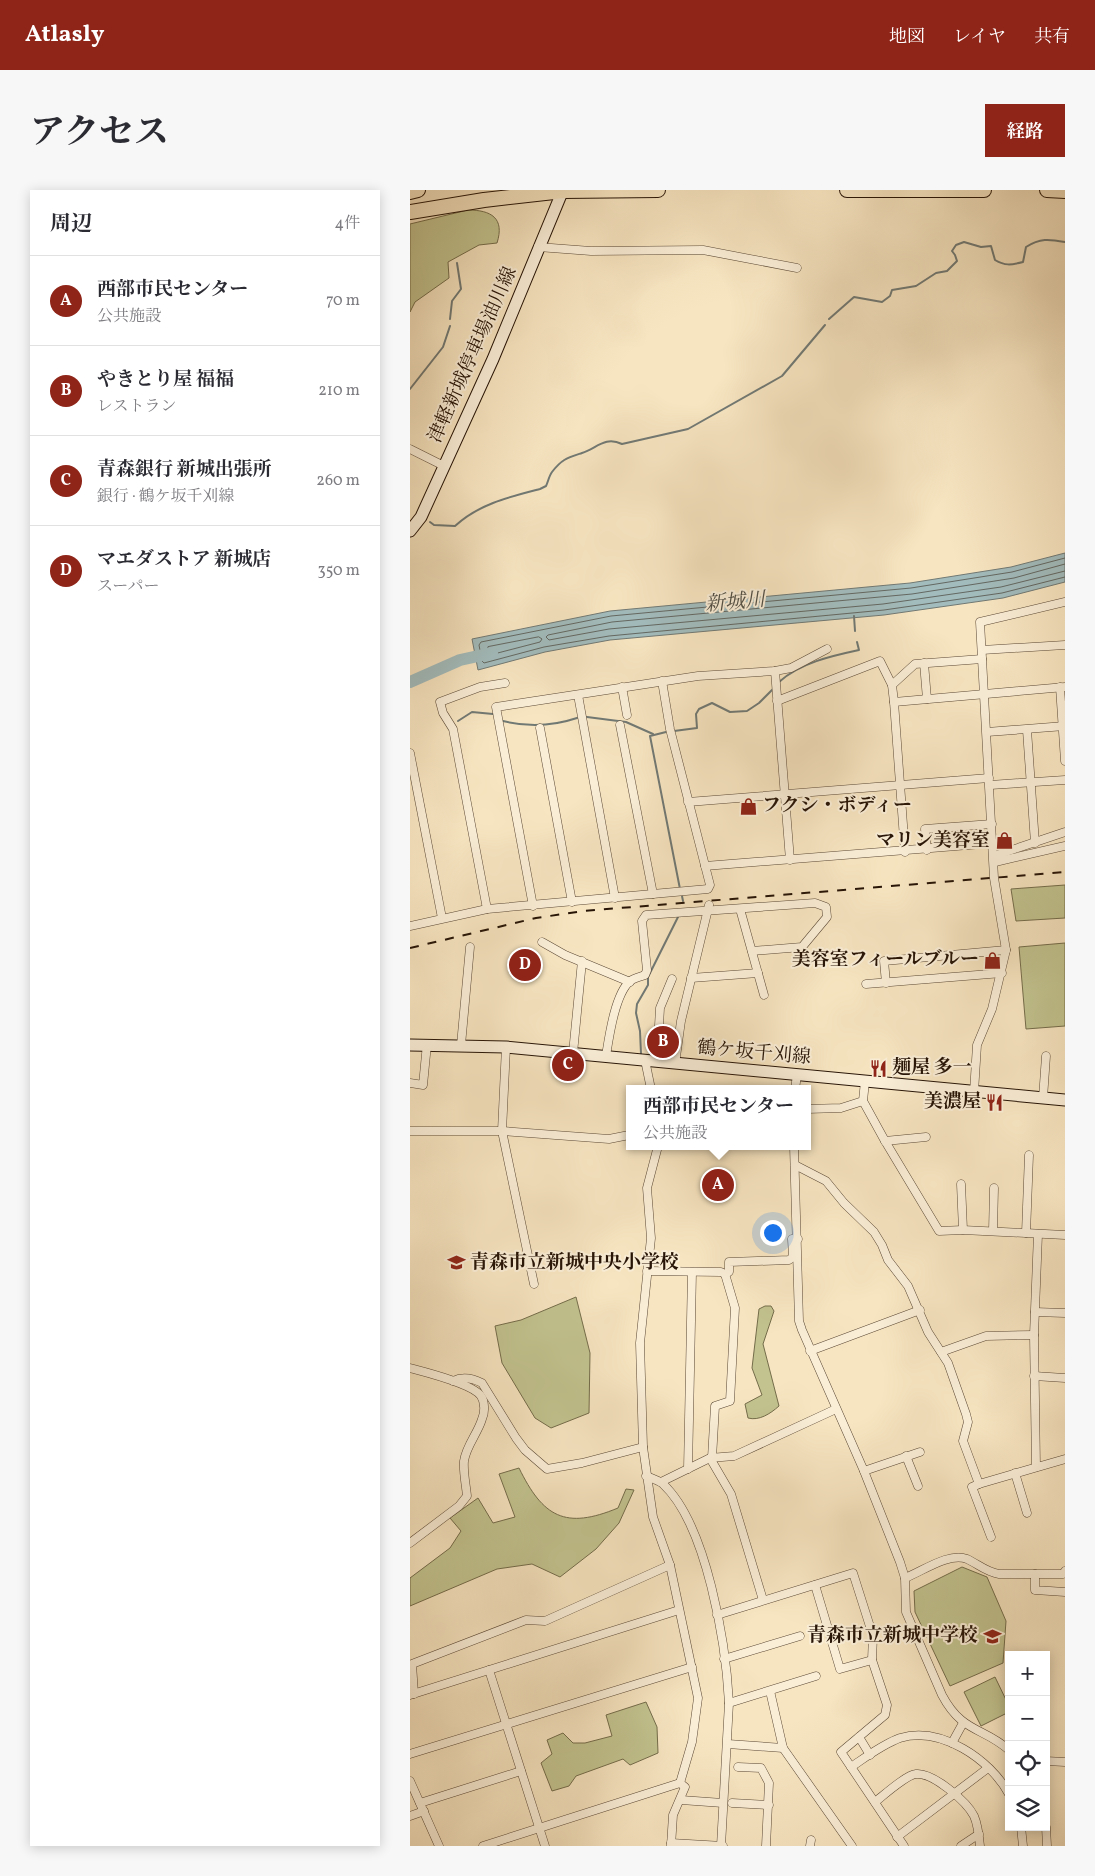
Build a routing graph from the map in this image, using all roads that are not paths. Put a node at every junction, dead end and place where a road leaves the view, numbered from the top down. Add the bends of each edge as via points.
1 (418, 190) edge
2 (563, 190) edge
3 (658, 190) edge
4 (847, 190) edge
5 (984, 190) edge
6 (1047, 190) edge
7 (1065, 191) edge
8 (410, 192) edge
9 (410, 212) edge
10 (538, 247) junction
11 (797, 268) dead end
12 (410, 449) edge
13 (444, 466) junction
14 (410, 531) edge
15 (1065, 602) edge
16 (1065, 644) edge
17 (827, 649) dead end
18 (982, 650) junction
19 (982, 659) junction
20 (924, 663) junction
21 (775, 671) junction
22 (662, 681) junction
23 (505, 683) dead end
24 (892, 685) junction
25 (622, 687) junction
26 (1063, 687) edge
27 (984, 693) junction
28 (578, 695) junction
29 (927, 699) junction
30 (777, 701) junction
31 (894, 702) junction
32 (628, 715) dead end
33 (620, 725) dead end
34 (1064, 727) edge
35 (540, 728) dead end
36 (1027, 730) junction
37 (987, 732) junction
38 (410, 753) edge
39 (1065, 761) edge
40 (1065, 780) edge
41 (990, 781) junction
42 (1031, 782) junction
43 (900, 786) junction
44 (786, 795) junction
45 (688, 802) junction
46 (992, 824) junction
47 (1065, 832) edge
48 (994, 843) junction
49 (1034, 843) junction
50 (1065, 846) edge
51 (927, 850) junction
52 (904, 852) junction
53 (994, 859) junction
54 (790, 860) junction
55 (705, 866) junction
56 (708, 889) junction
57 (654, 894) junction
58 (616, 898) junction
59 (572, 902) junction
60 (709, 905) junction
61 (533, 906) junction
62 (487, 909) junction
63 (740, 909) junction
64 (442, 918) junction
65 (410, 926) edge
66 (542, 942) dead end
67 (470, 947) dead end
68 (1006, 950) junction
69 (752, 951) junction
70 (582, 961) junction
71 (1002, 972) junction
72 (758, 973) junction
73 (691, 978) junction
74 (672, 979) dead end
75 (630, 982) junction
76 (886, 983) junction
77 (866, 984) dead end
78 (764, 995) dead end
79 (427, 1044) junction
80 (461, 1044) junction
81 (410, 1045) edge
82 (506, 1047) junction
83 (573, 1053) junction
84 (606, 1056) junction
85 (1046, 1056) dead end
86 (651, 1061) junction
87 (675, 1064) junction
88 (796, 1075) junction
89 (865, 1081) junction
90 (410, 1083) edge
91 (651, 1085) edge
92 (795, 1085) edge
93 (974, 1092) junction
94 (1043, 1098) junction
95 (1065, 1100) edge
96 (863, 1101) junction
97 (811, 1109) edge
98 (410, 1131) edge
99 (502, 1131) junction
100 (626, 1136) edge
101 (926, 1137) dead end
102 (885, 1142) junction
103 (657, 1150) edge
104 (794, 1150) edge
105 (1028, 1155) dead end
106 (795, 1166) junction
107 (961, 1184) dead end
108 (994, 1188) dead end
109 (963, 1230) junction
110 (993, 1232) junction
111 (1026, 1233) junction
112 (1038, 1234) junction
113 (1065, 1235) edge
114 (798, 1239) junction
115 (647, 1271) junction
116 (692, 1272) junction
117 (725, 1274) junction
118 (534, 1284) dead end
119 (920, 1310) junction
120 (1035, 1312) junction
121 (1065, 1313) edge
122 (1034, 1334) junction
123 (810, 1351) junction
124 (941, 1352) junction
125 (410, 1368) edge
126 (1034, 1376) junction
127 (1065, 1378) edge
128 (453, 1381) junction
129 (836, 1409) junction
130 (643, 1447) junction
131 (920, 1452) dead end
132 (906, 1456) junction
133 (711, 1458) junction
134 (1065, 1459) edge
135 (1036, 1467) junction
136 (688, 1469) junction
137 (864, 1471) junction
138 (1015, 1473) junction
139 (646, 1476) junction
140 (661, 1482) junction
141 (979, 1484) junction
142 (918, 1486) dead end
143 (1028, 1513) dead end
144 (991, 1537) dead end
145 (410, 1543) edge
146 (670, 1565) junction
147 (1065, 1571) edge
148 (1035, 1574) junction
149 (905, 1578) junction
150 (815, 1585) junction
151 (1065, 1592) edge
152 (763, 1600) junction
153 (679, 1610) junction
154 (716, 1615) junction
155 (800, 1636) dead end
156 (724, 1660) junction
157 (872, 1660) junction
158 (692, 1667) junction
159 (489, 1670) junction
160 (816, 1676) dead end
161 (770, 1691) junction
162 (412, 1695) edge
163 (729, 1703) junction
164 (963, 1723) junction
165 (505, 1724) junction
166 (859, 1737) junction
167 (952, 1743) junction
168 (728, 1744) junction
169 (783, 1748) junction
170 (1005, 1748) edge
171 (410, 1754) edge
172 (870, 1755) junction
173 (1050, 1761) edge
174 (1065, 1762) edge
175 (738, 1766) dead end
176 (851, 1768) junction
177 (988, 1768) junction
178 (521, 1772) junction
179 (410, 1781) edge
180 (680, 1783) junction
181 (1005, 1789) edge
182 (955, 1794) junction
183 (681, 1800) junction
184 (875, 1802) junction
185 (420, 1803) junction
186 (724, 1803) junction
187 (732, 1803) dead end
188 (769, 1805) junction
189 (424, 1811) junction
190 (410, 1816) edge
191 (539, 1827) junction
192 (1021, 1831) edge
193 (1046, 1831) edge
194 (979, 1834) junction
195 (897, 1837) junction
196 (671, 1845) edge
197 (439, 1846) edge
198 (483, 1846) edge
199 (545, 1846) edge
200 (722, 1846) edge
201 (766, 1846) edge
202 (852, 1846) edge
203 (904, 1846) edge
204 (961, 1846) edge
205 (980, 1846) edge
206 (1023, 1846) edge
207 (1047, 1846) edge

1 - 8 highway
2 - 3 highway
2 - 9 highway
2 - 10 main road, 津軽新城停車場油川線
4 - 5 highway
6 - 7 highway
10 - 11 street via 591,251 703,250
10 - 13 main road, 津軽新城停車場油川線 via 515,307
12 - 13 street
13 - 14 main road, 津軽新城停車場油川線 via 421,517
15 - 18 street via 980,622
16 - 18 street
17 - 21 street via 791,668
18 - 19 street
19 - 20 street
19 - 27 street
20 - 24 street via 915,664
20 - 29 street
21 - 22 street
21 - 30 street
22 - 25 street
22 - 45 street
23 - 62 street via 480,687 440,702 453,729
24 - 30 street via 880,661
24 - 31 street
25 - 28 street
25 - 32 street
26 - 27 street
26 - 34 street
27 - 29 street
27 - 37 street
28 - 58 street
28 - 61 street via 496,707
29 - 31 street
30 - 44 street
31 - 43 street
33 - 57 street
34 - 36 street
34 - 39 street
35 - 59 street
36 - 37 street
36 - 42 street
37 - 41 street
38 - 64 street
40 - 42 street
41 - 42 street
41 - 43 street
41 - 46 street
42 - 49 street
43 - 44 street
43 - 52 street
44 - 45 street
44 - 54 street
45 - 55 street
46 - 48 street
46 - 51 street via 925,829
47 - 49 street
48 - 51 street
48 - 53 street
49 - 53 street
50 - 53 street
51 - 52 street
52 - 54 street
53 - 68 street via 995,889
54 - 55 street
55 - 56 street via 710,885
56 - 57 street
56 - 60 street
57 - 58 street
58 - 59 street
59 - 61 street
60 - 63 street
60 - 73 street
60 - 75 street via 646,915 642,921 647,970 645,975
61 - 62 street
62 - 64 street
63 - 69 street
63 - 69 street via 815,903 826,907 827,917 802,947
64 - 65 street
66 - 70 street
67 - 80 street
68 - 71 street
68 - 76 street via 884,961
69 - 72 street
70 - 75 street
70 - 83 street
71 - 76 street
71 - 93 street via 992,1009 977,1045
72 - 73 street
72 - 78 street
73 - 87 street
74 - 86 street via 660,1008
75 - 84 street via 616,1007
76 - 77 street
79 - 80 main road, 鶴ケ坂千刈線
79 - 81 main road, 鶴ケ坂千刈線
79 - 90 street via 423,1085
80 - 82 main road, 鶴ケ坂千刈線
82 - 83 main road, 鶴ケ坂千刈線
82 - 99 street
83 - 84 main road, 鶴ケ坂千刈線
84 - 86 main road, 鶴ケ坂千刈線
85 - 94 street
86 - 87 main road, 鶴ケ坂千刈線
86 - 91 street
87 - 88 main road, 鶴ケ坂千刈線
88 - 89 main road, 鶴ケ坂千刈線
88 - 92 street
89 - 93 main road, 鶴ケ坂千刈線
89 - 96 street
93 - 94 main road, 鶴ケ坂千刈線
94 - 95 main road, 鶴ケ坂千刈線
96 - 97 street via 841,1108
96 - 102 street
98 - 99 street
99 - 100 street via 609,1139
99 - 118 street
101 - 102 street
102 - 109 street via 939,1231
103 - 115 street via 647,1188 651,1238
104 - 106 street
105 - 111 street
106 - 114 street
106 - 119 street via 826,1181 874,1232
107 - 109 street
108 - 110 street
109 - 110 street
110 - 111 street
111 - 112 street
112 - 113 street
112 - 120 street
114 - 117 street via 792,1239 793,1257 789,1260 732,1260 729,1272
114 - 123 street via 799,1321
115 - 116 street
115 - 130 street via 640,1343
116 - 117 street
116 - 136 street
117 - 133 street via 735,1308 730,1401 715,1406
119 - 123 street
119 - 124 street via 928,1332
120 - 121 street
120 - 122 street
122 - 124 street via 986,1336
122 - 126 street
123 - 129 street
124 - 141 street via 966,1414 968,1422 963,1441
125 - 128 street
126 - 127 street
126 - 135 street
128 - 130 street via 473,1378 482,1383 525,1450 547,1469
128 - 145 street via 481,1396 484,1410 464,1463 467,1496
129 - 133 street via 734,1456
129 - 137 street
130 - 139 street
131 - 132 street
132 - 137 street
132 - 142 street
133 - 136 street
133 - 152 street via 731,1494
134 - 135 street
135 - 138 street
136 - 140 street
137 - 149 street
138 - 141 street
138 - 143 street
139 - 140 street
139 - 146 street via 653,1517
140 - 154 street via 677,1499 691,1525
141 - 144 street via 972,1486
146 - 153 street
146 - 162 street via 544,1621 526,1620 412,1664
147 - 148 street via 1063,1574
148 - 149 street via 994,1573 961,1557 951,1558
148 - 151 street via 1035,1590
149 - 164 street via 906,1612 946,1703
150 - 152 street
150 - 157 street via 840,1669
150 - 157 street via 853,1573 874,1636
152 - 154 street
153 - 158 street
153 - 159 street
154 - 156 street
155 - 156 street
156 - 163 street
157 - 166 street via 887,1705 885,1715
158 - 165 street
158 - 180 street via 698,1698 692,1742
159 - 162 street
159 - 165 street
160 - 161 street
161 - 163 street
161 - 169 street
163 - 168 street
164 - 167 street
164 - 170 street
165 - 171 street
165 - 178 street
166 - 172 street
166 - 176 street via 841,1752
167 - 172 street via 916,1735 893,1741
167 - 177 street
168 - 169 street
168 - 186 street
169 - 202 street
172 - 176 street
173 - 174 street
175 - 188 street via 761,1768 769,1783
176 - 184 street
177 - 181 street
177 - 182 street
178 - 185 street
178 - 191 street
179 - 185 street
180 - 183 street via 685,1787
180 - 191 street
182 - 184 street via 918,1774
182 - 194 street via 974,1816
182 - 195 street
183 - 186 street
183 - 196 street via 673,1815
184 - 195 street
185 - 189 street
186 - 200 street
187 - 188 street
188 - 201 street
189 - 190 street
189 - 197 street
191 - 198 street
191 - 199 street
192 - 206 street
193 - 207 street
194 - 204 street
194 - 205 street
195 - 203 street
196 - 200 street

